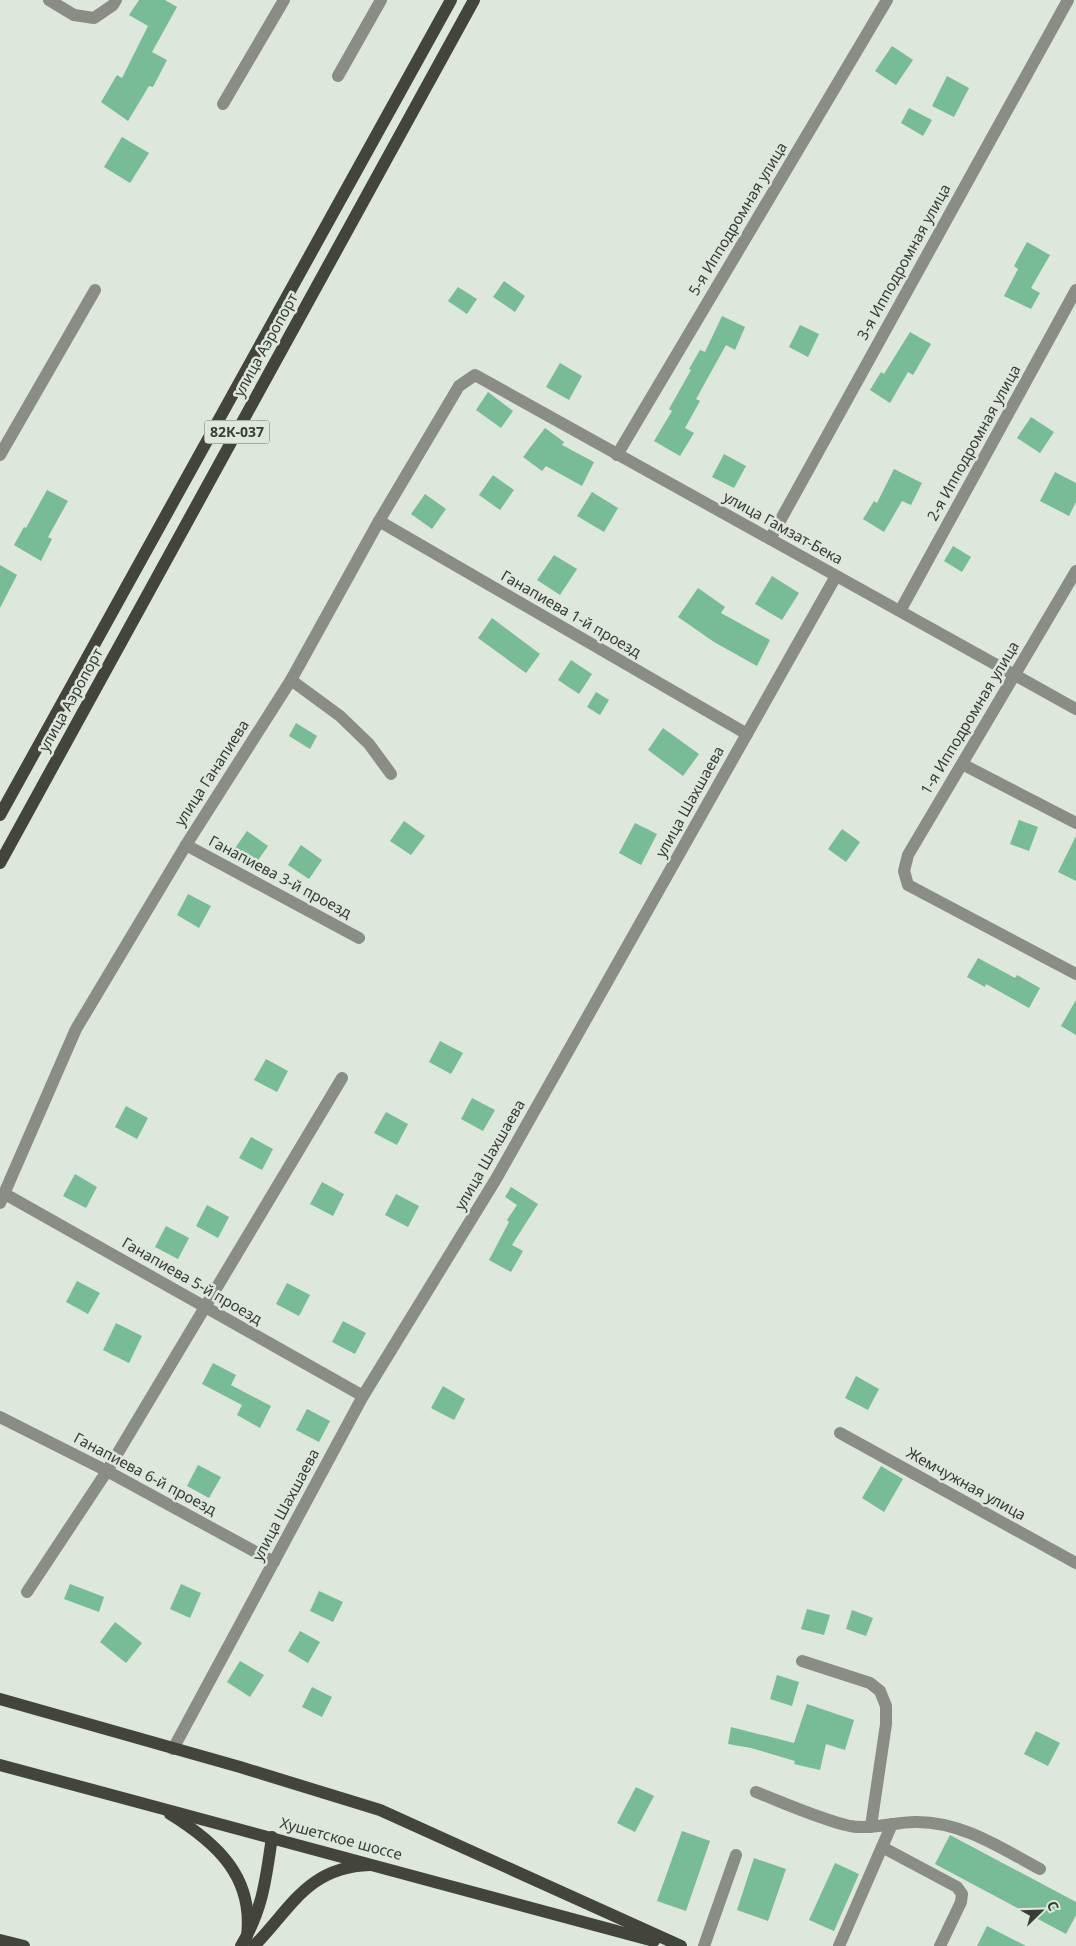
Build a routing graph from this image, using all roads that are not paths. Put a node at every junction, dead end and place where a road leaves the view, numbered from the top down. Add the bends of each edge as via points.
1 (49, 0) edge
2 (116, 0) edge
3 (284, 0) edge
4 (382, 0) edge
5 (451, 0) edge
6 (474, 0) edge
7 (887, 0) edge
8 (1068, 0) edge
9 (338, 76) dead end
10 (223, 104) dead end
11 (96, 290) dead end
12 (1076, 290) edge
13 (474, 375) joint
14 (617, 454) junction
15 (0, 455) edge
16 (379, 521) junction
17 (770, 539) junction
18 (1076, 571) edge
19 (836, 576) junction
20 (900, 611) junction
21 (1015, 675) junction
22 (291, 680) junction
23 (1076, 709) edge
24 (746, 734) junction
25 (962, 764) junction
26 (390, 774) dead end
27 (0, 815) edge
28 (1076, 823) edge
29 (186, 845) junction
30 (0, 863) edge
31 (359, 938) dead end
32 (1076, 974) edge
33 (342, 1078) dead end
34 (3, 1198) edge
35 (206, 1307) junction
36 (363, 1396) junction
37 (0, 1417) edge
38 (840, 1433) dead end
39 (107, 1471) junction
40 (274, 1562) junction
41 (1076, 1563) edge
42 (27, 1592) dead end
43 (802, 1661) dead end
44 (0, 1699) edge
45 (172, 1749) junction
46 (0, 1765) edge
47 (756, 1792) dead end
48 (159, 1807) junction
49 (892, 1824) junction
50 (871, 1826) junction
51 (272, 1837) junction
52 (882, 1847) junction
53 (736, 1855) dead end
54 (377, 1865) junction
55 (1040, 1869) dead end
56 (0, 1940) edge
57 (247, 1943) edge
58 (24, 1946) edge
59 (673, 1946) edge
60 (681, 1946) edge
61 (704, 1946) edge
62 (839, 1946) edge
63 (940, 1946) edge

1 - 2 street via 74,15 94,18
3 - 10 street
4 - 9 street
5 - 27 main road, улица Аэропорт
6 - 30 main road, улица Аэропорт / 82К-037
7 - 14 street, 5-я Ипподромная улица
8 - 17 street, 3-я Ипподромная улица
11 - 15 street
12 - 20 street, 2-я Ипподромная улица
13 - 14 street, улица Гамзат-Бека
13 - 16 street, улица Ганапиева via 459,386
14 - 17 street, улица Гамзат-Бека
16 - 22 street, улица Ганапиева
16 - 24 street, Ганапиева 1-й проезд
17 - 19 street, улица Гамзат-Бека
18 - 21 street, 1-я Ипподромная улица
19 - 20 street, улица Гамзат-Бека
19 - 24 street, улица Шахшаева
20 - 21 street, улица Гамзат-Бека
21 - 23 street, улица Гамзат-Бека
21 - 25 street, 1-я Ипподромная улица
22 - 26 street via 340,716 369,744
22 - 29 street, улица Ганапиева
24 - 36 street, улица Шахшаева via 496,1179
25 - 28 street
25 - 32 street, 1-я Ипподромная улица via 908,856 904,871 908,885
29 - 31 street, Ганапиева 3-й проезд
29 - 34 street, улица Ганапиева via 76,1029
33 - 35 street
34 - 35 street, Ганапиева 5-й проезд
35 - 36 street, Ганапиева 5-й проезд
35 - 39 street
36 - 40 street, улица Шахшаева
37 - 39 street, Ганапиева 6-й проезд
38 - 41 street, Жемчужная улица
39 - 40 street, Ганапиева 6-й проезд
39 - 42 street
40 - 45 street, улица Шахшаева
43 - 50 street via 870,1683 880,1691 886,1706 886,1724
44 - 45 main road
45 - 60 main road via 380,1810
46 - 48 main road, Хушетское шоссе
47 - 50 street via 851,1826
48 - 51 main road, Хушетское шоссе
48 - 57 main road via 205,1838 234,1871 247,1903
49 - 50 street
49 - 52 street
49 - 55 street via 937,1823 967,1831
51 - 54 main road, Хушетское шоссе
51 - 57 main road via 263,1898
52 - 62 street
52 - 63 street via 957,1887 962,1894
53 - 61 street
54 - 57 main road via 319,1878
54 - 59 main road, Хушетское шоссе
56 - 58 main road

